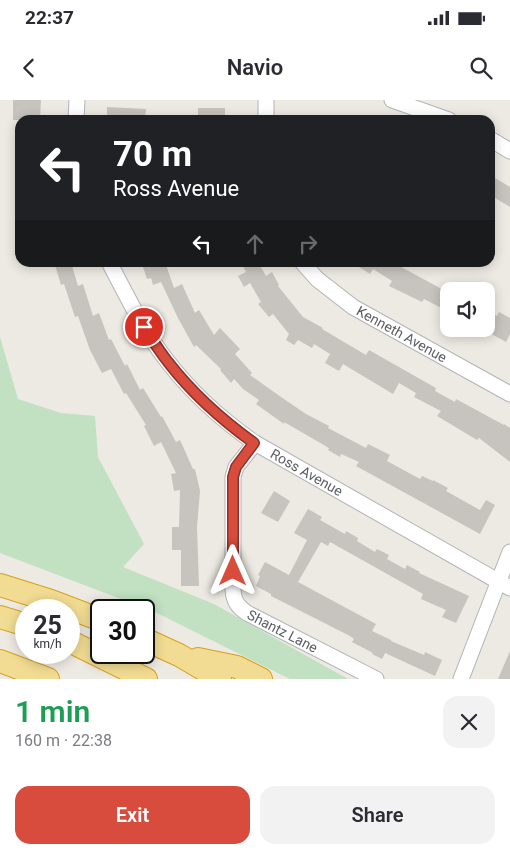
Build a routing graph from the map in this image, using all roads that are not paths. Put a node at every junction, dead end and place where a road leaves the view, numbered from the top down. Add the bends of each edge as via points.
1 (77, 100) edge
2 (266, 100) edge
3 (392, 100) edge
4 (76, 115) edge
5 (266, 115) edge
6 (435, 115) edge
7 (495, 142) edge
8 (510, 151) edge
9 (112, 267) edge
10 (306, 267) edge
11 (510, 394) edge
12 (254, 443) junction
13 (510, 552) edge
14 (0, 584) edge
15 (504, 585) edge
16 (90, 616) edge
17 (0, 617) edge
18 (15, 622) edge
19 (155, 644) edge
20 (80, 646) edge
21 (179, 655) junction
22 (0, 661) edge
23 (48, 679) edge
24 (146, 679) edge
25 (220, 679) edge
26 (260, 679) edge
27 (376, 679) edge
28 (461, 679) edge

1 - 4 street
2 - 5 street
3 - 6 street
7 - 8 street
9 - 12 street, Ross Avenue via 144,327 167,361 193,392
10 - 11 street, Kenneth Avenue via 353,307
12 - 15 street, Ross Avenue
12 - 27 street, Shantz Lane via 236,467 233,477 233,590 238,606
13 - 15 street
14 - 16 highway
15 - 28 street
17 - 18 highway
19 - 21 highway
20 - 24 highway
21 - 25 highway
21 - 26 highway via 237,667
22 - 23 highway

